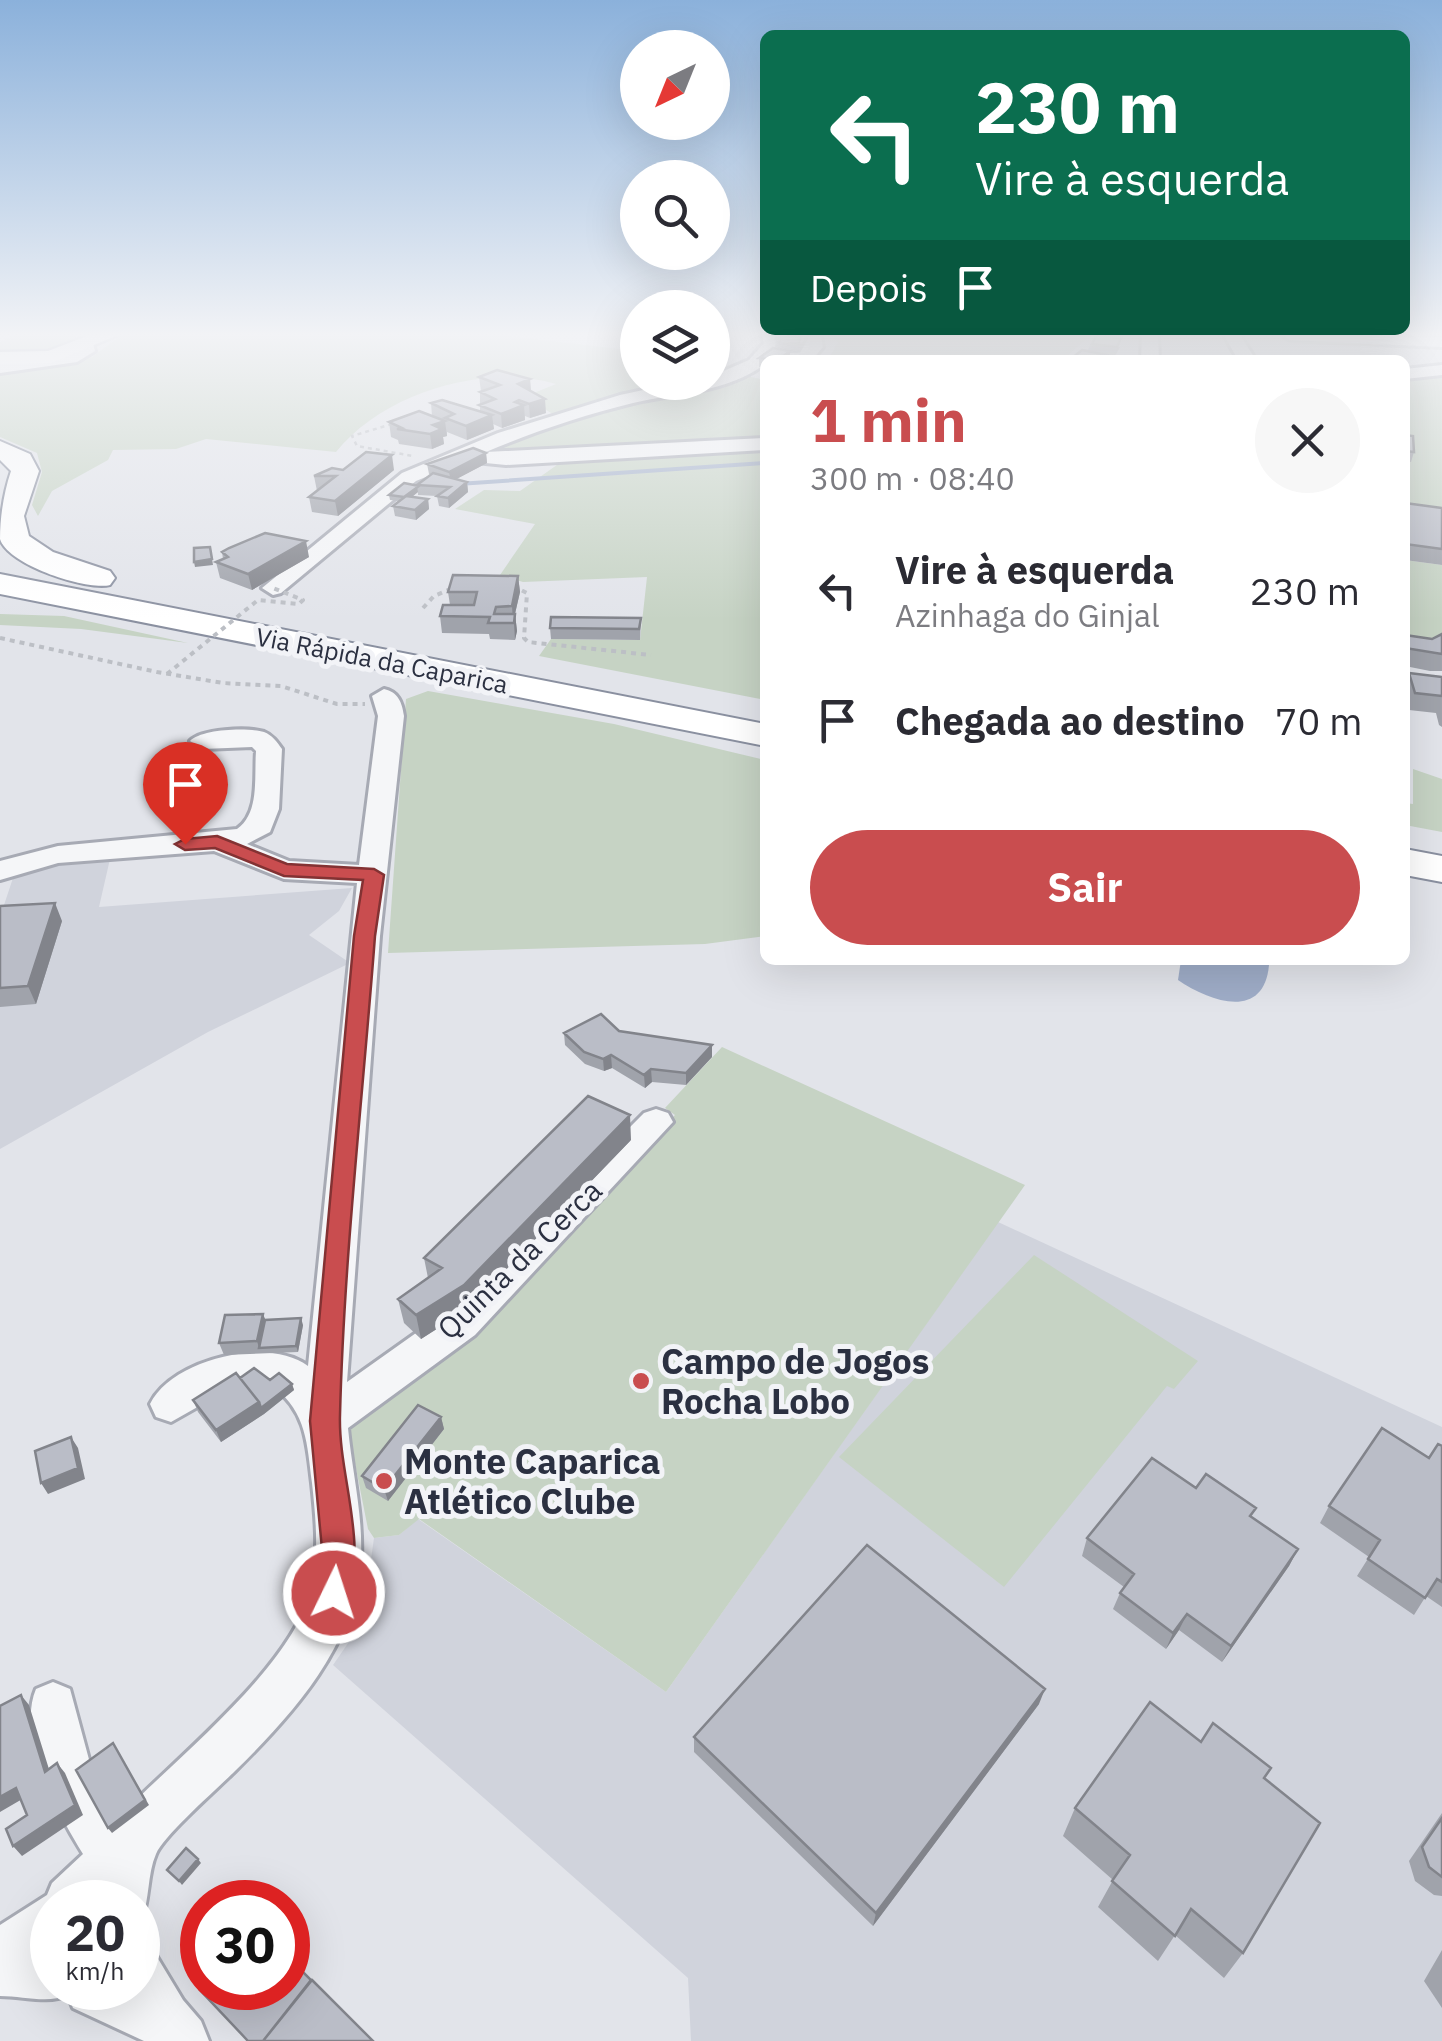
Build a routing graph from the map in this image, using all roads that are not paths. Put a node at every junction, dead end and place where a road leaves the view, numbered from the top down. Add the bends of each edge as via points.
1 (527, 430) edge
2 (760, 444) edge
3 (0, 449) edge
4 (453, 458) junction
5 (0, 460) edge
6 (0, 488) edge
7 (0, 565) edge
8 (0, 584) edge
9 (272, 588) road end
10 (150, 595) junction
11 (0, 610) edge
12 (262, 636) junction
13 (387, 701) road end
14 (760, 713) edge
15 (760, 734) edge
16 (203, 741) dead end
17 (1410, 840) edge
18 (217, 842) junction
19 (1442, 846) edge
20 (1410, 863) edge
21 (1442, 869) edge
22 (0, 870) edge
23 (374, 875) junction
24 (656, 1122) dead end
25 (171, 1404) dead end
26 (325, 1421) junction
27 (54, 1706) dead end
28 (123, 1867) edge
29 (30, 1936) edge
30 (0, 1958) edge
31 (30, 1968) edge
32 (0, 1969) edge

1 - 4 street
2 - 4 street
3 - 10 highway via 25,471 9,515 18,542 52,563
4 - 9 street via 409,477
5 - 6 highway via 8,473
7 - 10 highway, Via Rápida da Caparica
8 - 12 highway, Via Rápida da Caparica
10 - 14 highway, Via Rápida da Caparica
11 - 12 highway
12 - 15 highway, Via Rápida da Caparica
13 - 23 street
16 - 18 street via 258,739 270,750 261,824 250,835
17 - 19 highway
18 - 22 street via 56,853
18 - 23 street via 284,870
20 - 21 highway
23 - 26 street
24 - 26 street, Quinta da Cerca via 461,1323
25 - 26 street via 216,1375 281,1369 304,1386
26 - 28 street via 338,1560 324,1618 302,1658
27 - 28 street via 71,1788
29 - 30 street
31 - 32 street

